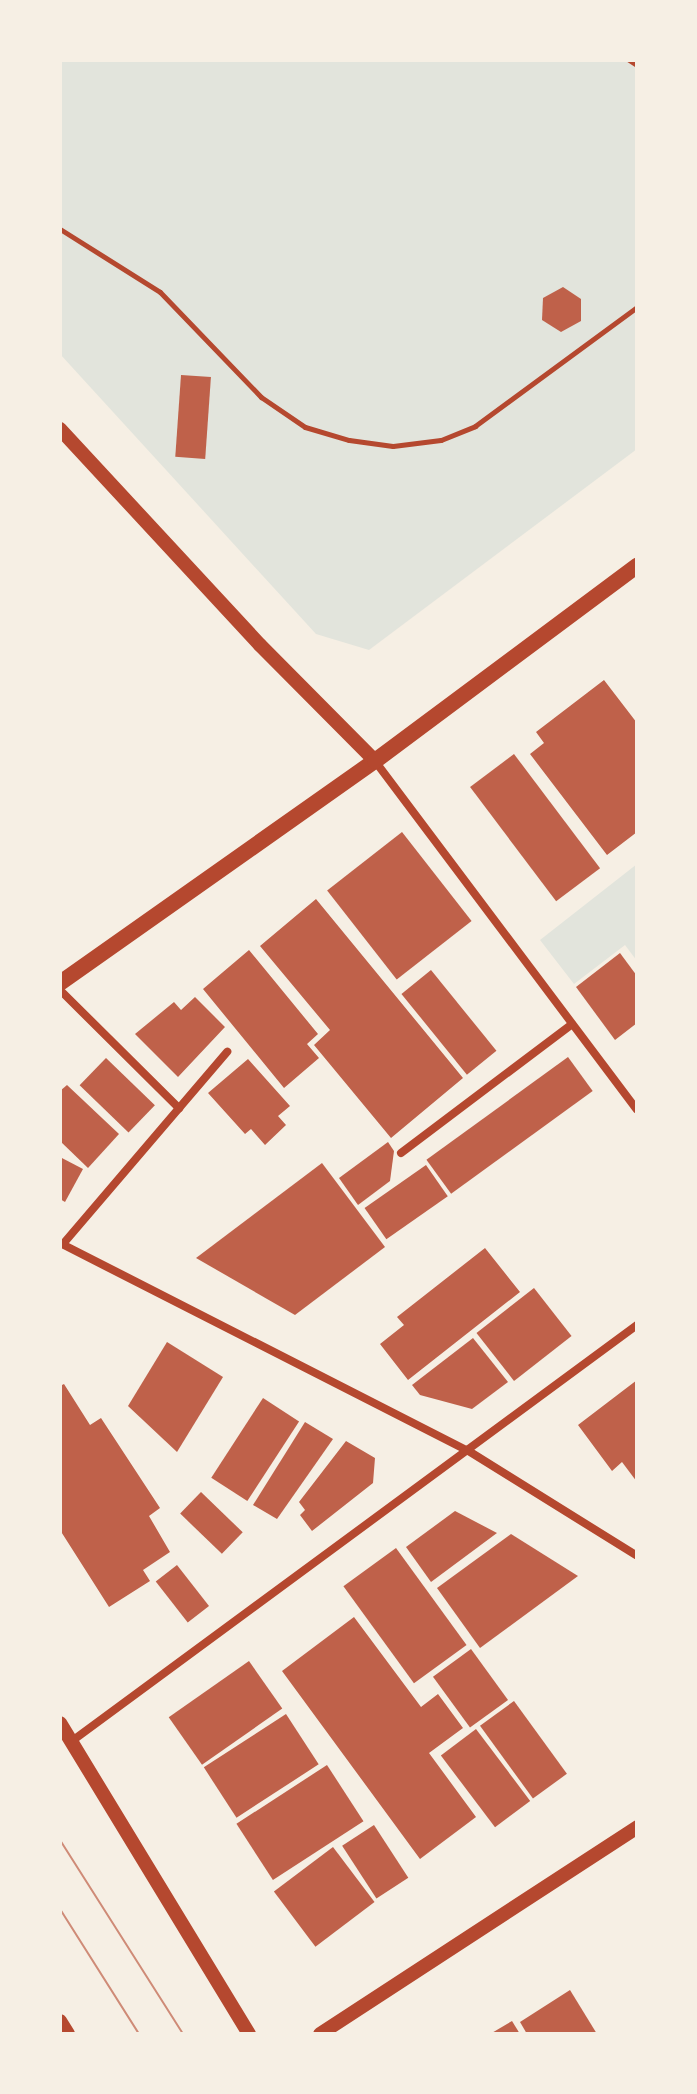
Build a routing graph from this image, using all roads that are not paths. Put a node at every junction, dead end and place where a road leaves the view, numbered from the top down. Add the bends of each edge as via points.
1 (60, 429) edge
2 (637, 566) edge
3 (375, 761) junction
4 (60, 983) edge
5 (60, 990) edge
6 (572, 1024) junction
7 (227, 1052) dead end
8 (179, 1108) junction
9 (637, 1110) edge
10 (401, 1153) dead end
11 (62, 1244) edge
12 (637, 1325) edge
13 (467, 1450) junction
14 (637, 1556) edge
15 (60, 1723) edge
16 (72, 1741) junction
17 (637, 1827) edge
18 (60, 2021) edge
19 (68, 2034) edge
20 (249, 2034) edge
21 (320, 2034) edge

1 - 3 street
2 - 3 main road
3 - 4 main road
3 - 6 street
5 - 8 street
6 - 9 street
6 - 10 street
7 - 8 street
8 - 11 street
11 - 13 street
12 - 13 street
13 - 14 street
13 - 16 street
15 - 16 street
16 - 20 street
17 - 21 street
18 - 19 street

